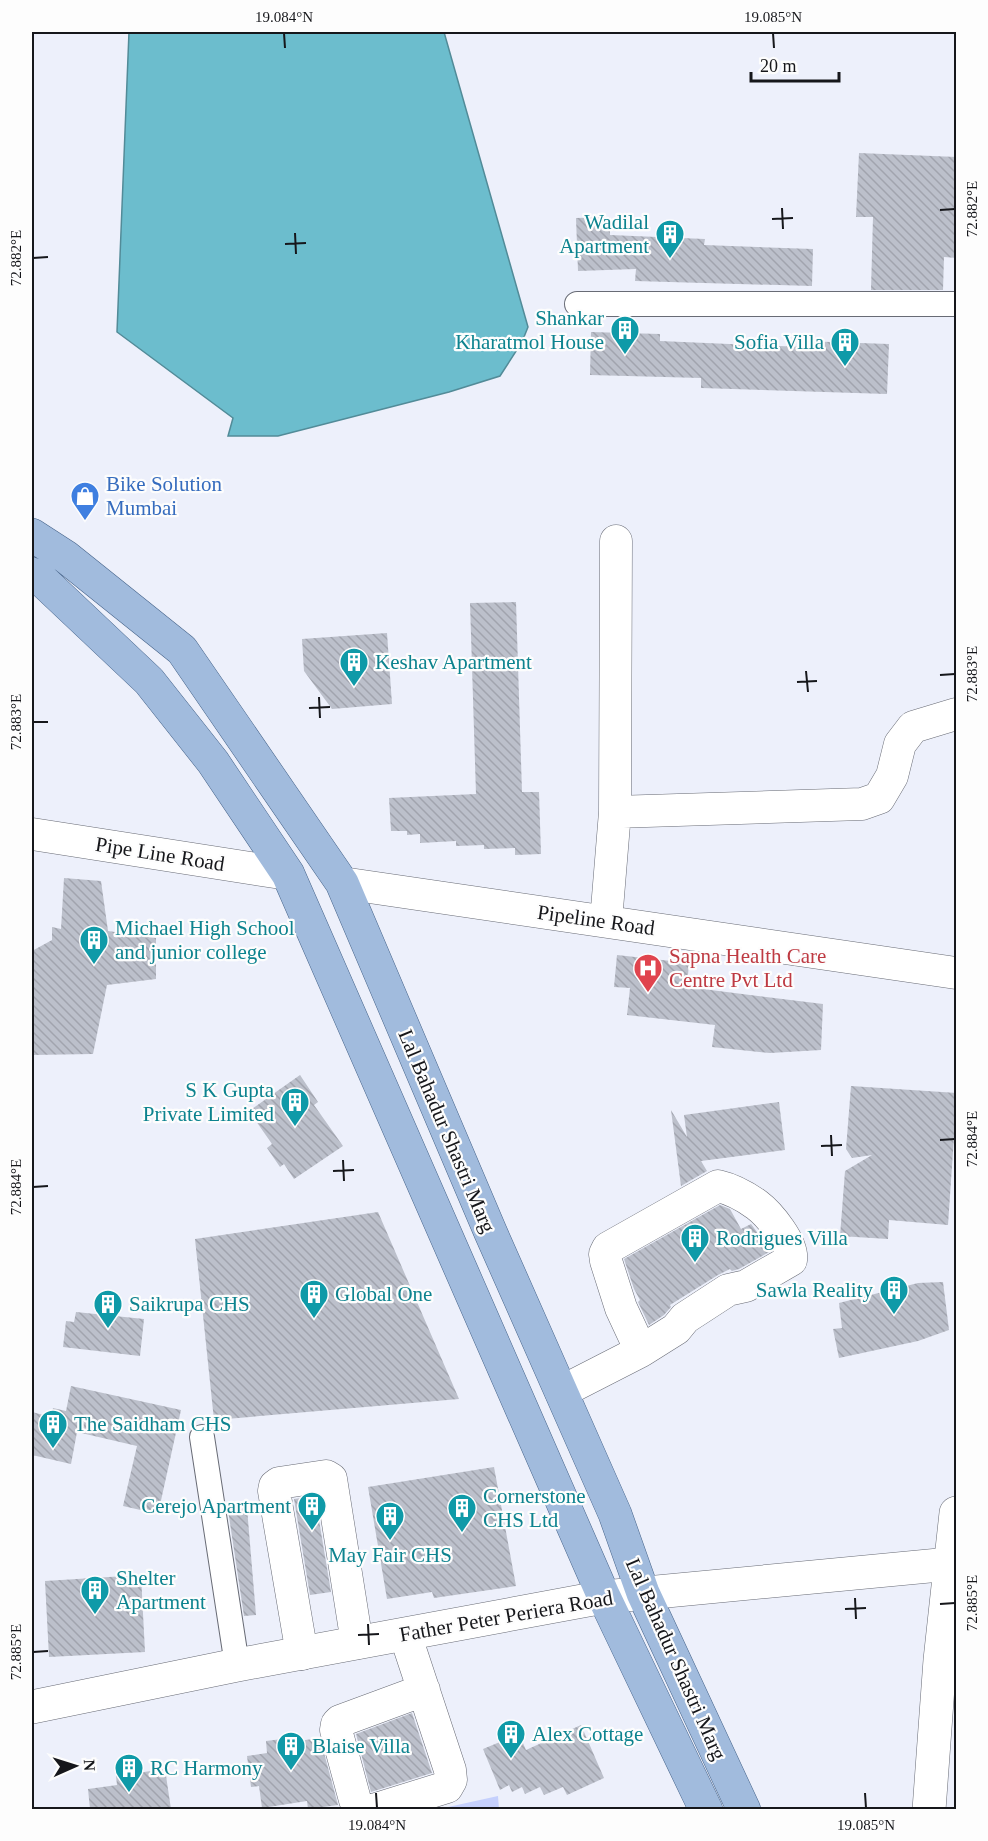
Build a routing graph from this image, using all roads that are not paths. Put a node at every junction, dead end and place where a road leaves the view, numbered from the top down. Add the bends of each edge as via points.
1 (577, 304) dead end
2 (957, 304) edge
3 (32, 536) edge
4 (616, 541) dead end
5 (32, 574) edge
6 (957, 714) edge
7 (615, 812) junction
8 (32, 834) edge
9 (288, 874) junction
10 (342, 883) junction
11 (606, 921) junction
12 (957, 973) edge
13 (641, 1351) junction
14 (561, 1392) junction
15 (202, 1437) dead end
16 (957, 1513) edge
17 (950, 1564) junction
18 (643, 1593) junction
19 (604, 1597) junction
20 (405, 1634) junction
21 (357, 1643) junction
22 (302, 1653) junction
23 (237, 1665) junction
24 (424, 1690) junction
25 (32, 1707) edge
26 (365, 1809) edge
27 (373, 1809) edge
28 (706, 1809) edge
29 (744, 1809) edge
30 (929, 1809) edge

1 - 2 street
3 - 10 main road, Lal Bahadur Shastri Marg via 66,557 182,650
4 - 7 street
5 - 9 main road, Lal Bahadur Shastri Marg via 149,681 213,762
6 - 7 street via 913,727 900,744 892,776 879,798 862,804
7 - 11 street
8 - 9 street, Pipe Line Road
9 - 19 main road, Lal Bahadur Shastri Marg
10 - 11 street, Pipeline Road
10 - 14 main road, Lal Bahadur Shastri Marg
11 - 12 street, Pipeline Road
13 - 13 street via 728,1290 746,1286 791,1260 788,1242 763,1210 718,1186 608,1248 606,1261 621,1308
13 - 14 street
14 - 18 main road, Lal Bahadur Shastri Marg via 615,1514
15 - 23 street
16 - 17 street
17 - 18 street, Father Peter Periera Road
17 - 30 street
18 - 19 street, Father Peter Periera Road
18 - 29 main road, Lal Bahadur Shastri Marg
19 - 20 street, Father Peter Periera Road
19 - 28 main road, Lal Bahadur Shastri Marg
20 - 21 street, Father Peter Periera Road
20 - 24 street
21 - 22 street, Father Peter Periera Road
21 - 22 street via 331,1479 326,1476 279,1483 274,1491
22 - 23 street, Father Peter Periera Road
23 - 25 street, Father Peter Periera Road
24 - 26 street via 337,1724 355,1800
24 - 27 street via 451,1780 447,1787

